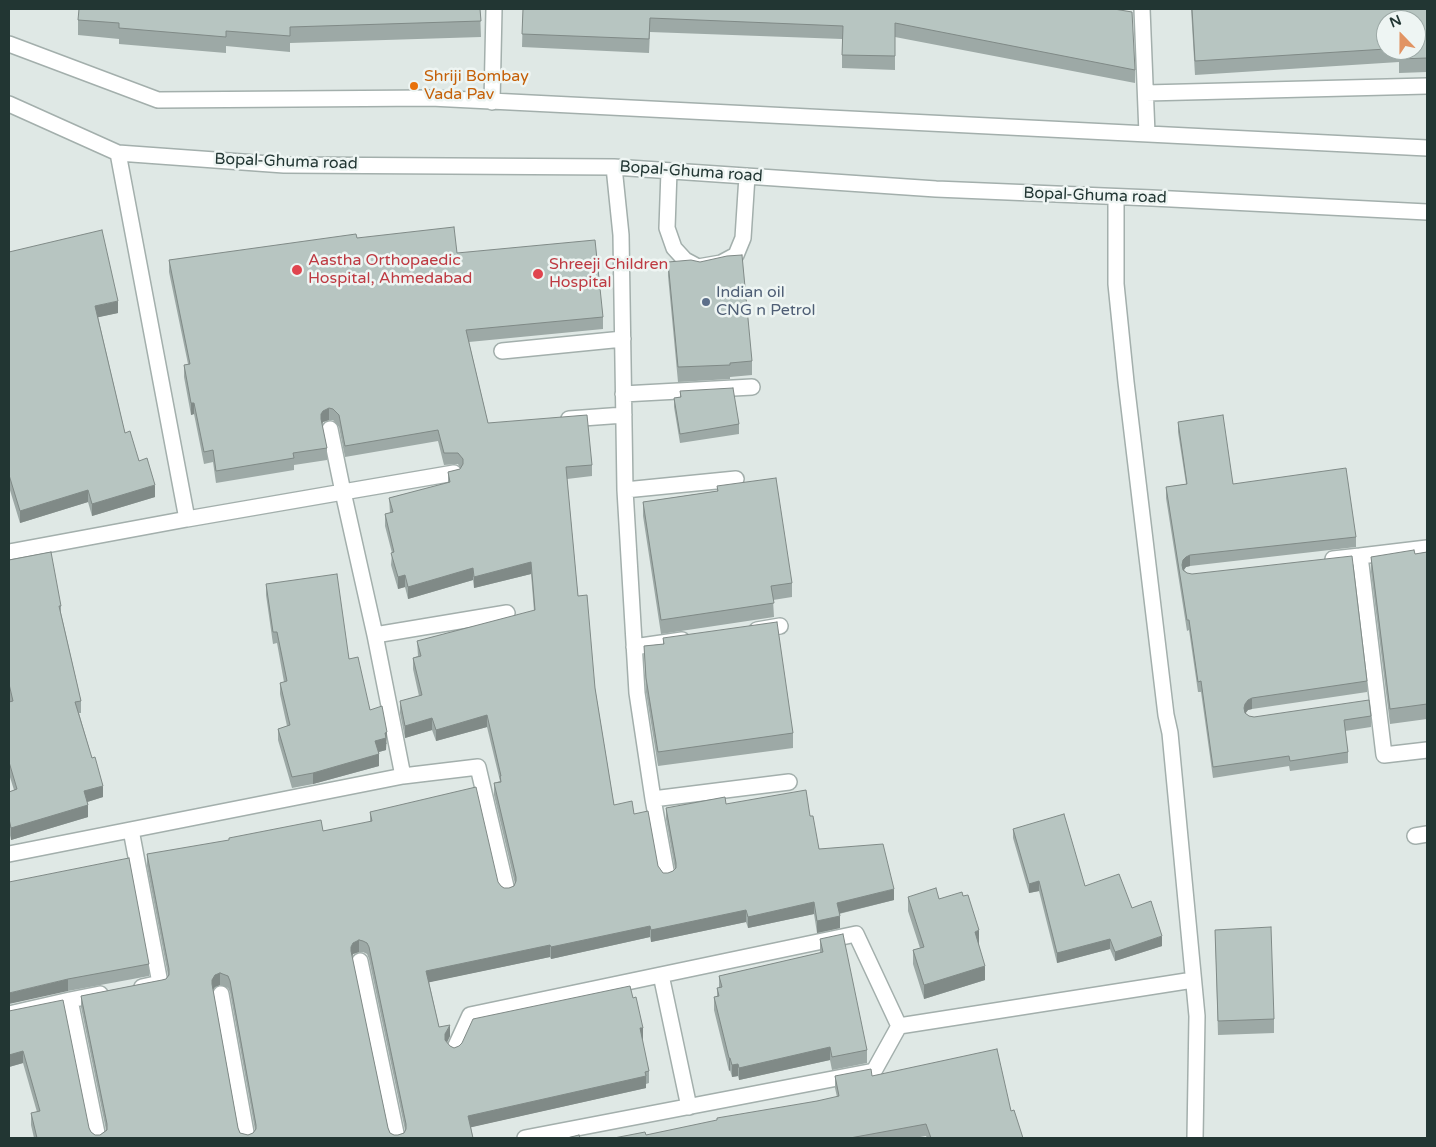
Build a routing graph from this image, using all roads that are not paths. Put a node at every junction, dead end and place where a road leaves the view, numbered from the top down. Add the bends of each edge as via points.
1 (494, 9) edge
2 (1142, 9) edge
3 (9, 44) edge
4 (1427, 86) edge
5 (1146, 93) junction
6 (492, 102) junction
7 (9, 104) edge
8 (1147, 134) junction
9 (1427, 148) edge
10 (118, 153) junction
11 (614, 167) junction
12 (669, 171) junction
13 (747, 176) junction
14 (1116, 197) junction
15 (1427, 212) edge
16 (623, 339) junction
17 (502, 351) dead end
18 (752, 386) dead end
19 (623, 394) junction
20 (624, 415) junction
21 (558, 419) edge
22 (330, 429) dead end
23 (454, 472) edge
24 (736, 480) dead end
25 (625, 490) junction
26 (343, 492) junction
27 (187, 519) junction
28 (1427, 548) edge
29 (9, 552) edge
30 (1360, 556) junction
31 (1320, 561) edge
32 (507, 612) dead end
33 (780, 626) edge
34 (742, 632) edge
35 (375, 635) junction
36 (695, 638) edge
37 (634, 647) junction
38 (1427, 750) edge
39 (403, 776) junction
40 (789, 782) dead end
41 (652, 799) junction
42 (131, 830) junction
43 (9, 854) edge
44 (667, 876) edge
45 (507, 891) edge
46 (360, 961) dead end
47 (661, 975) junction
48 (1193, 980) junction
49 (222, 994) edge
50 (70, 1000) junction
51 (9, 1014) edge
52 (899, 1026) junction
53 (454, 1050) edge
54 (689, 1107) junction
55 (98, 1138) edge
56 (248, 1138) edge
57 (397, 1138) edge
58 (525, 1138) edge
59 (1195, 1138) edge

1 - 6 street
2 - 5 street
3 - 6 street via 158,100 431,98
4 - 5 street
5 - 8 street
6 - 8 street
7 - 10 street, Bopal-Ghuma road
8 - 9 street
10 - 11 street, Bopal-Ghuma road via 284,165
10 - 27 street
11 - 12 street, Bopal-Ghuma road
11 - 16 street via 621,235
12 - 13 street, Bopal-Ghuma road
12 - 13 street via 667,228 674,248 685,260 698,267 722,263 736,255 744,238
13 - 14 street, Bopal-Ghuma road
14 - 15 street, Bopal-Ghuma road
14 - 48 street via 1116,284 1170,733
16 - 17 street
16 - 19 street
18 - 19 street
19 - 20 street
20 - 21 street
20 - 25 street
22 - 26 street
23 - 26 street
24 - 25 street
25 - 37 street
26 - 27 street
26 - 35 street
27 - 29 street
28 - 30 street
30 - 31 street
30 - 38 street via 1372,701 1384,755
32 - 35 street
33 - 34 street
35 - 39 street
36 - 37 street
37 - 41 street
39 - 42 street
39 - 45 street via 478,767
40 - 41 street
41 - 44 street
42 - 43 street
42 - 50 street via 160,983
46 - 57 street
47 - 52 street via 856,934
47 - 53 street via 470,1015
47 - 54 street
48 - 52 street
48 - 59 street via 1197,1016
49 - 56 street
50 - 51 street
50 - 55 street
52 - 54 street via 874,1071
54 - 58 street

